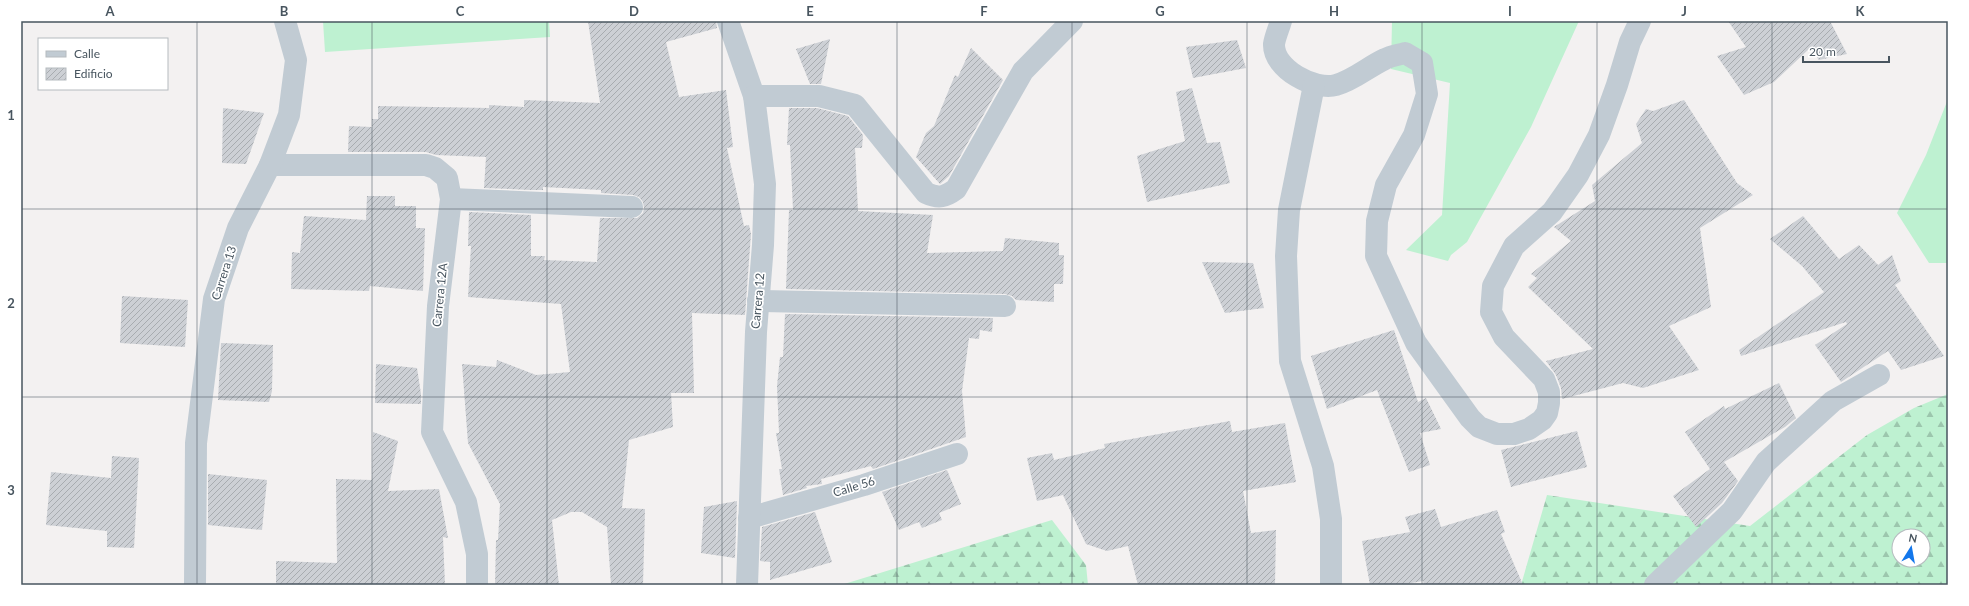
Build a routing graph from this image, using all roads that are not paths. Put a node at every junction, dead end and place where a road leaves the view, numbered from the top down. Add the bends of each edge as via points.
1 (285, 21) edge
2 (728, 21) edge
3 (1072, 21) edge
4 (1281, 21) edge
5 (1640, 21) edge
6 (1314, 85) junction
7 (754, 96) junction
8 (270, 165) junction
9 (451, 199) junction
10 (632, 207) dead end
11 (758, 301) junction
12 (1004, 306) dead end
13 (1879, 375) dead end
14 (957, 454) dead end
15 (750, 518) junction
16 (195, 585) edge
17 (477, 585) edge
18 (747, 585) edge
19 (1331, 585) edge
20 (1655, 585) edge

1 - 8 street, Carrera 13 via 296,60 289,115
2 - 7 street, Carrera 12
3 - 7 street via 1023,71 956,189 946,196 936,198 926,193 855,105 819,96
4 - 6 street via 1274,46 1278,57 1284,67
5 - 6 street via 1630,42 1618,85 1599,135 1578,175 1552,212 1514,246 1493,286 1491,312 1504,337 1544,379 1549,392 1548,408 1542,420 1529,429 1514,434 1497,434 1479,427 1470,418 1416,343 1376,256 1377,221 1386,185 1414,135 1427,94 1422,63 1405,53 1385,59 1335,86
6 - 19 street via 1289,210 1286,256 1290,361 1323,466 1331,519
7 - 11 street, Carrera 12 via 765,184
8 - 9 street, Carrera 12A via 426,165 435,168 447,178
8 - 16 street, Carrera 13 via 238,228 214,299 196,443
9 - 10 street
9 - 17 street, Carrera 12A via 438,306 432,432 466,502 477,554
11 - 12 street
11 - 15 street, Carrera 12
13 - 20 street via 1833,402 1766,462 1732,511
14 - 15 street, Calle 56 via 864,485
15 - 18 street, Carrera 12

